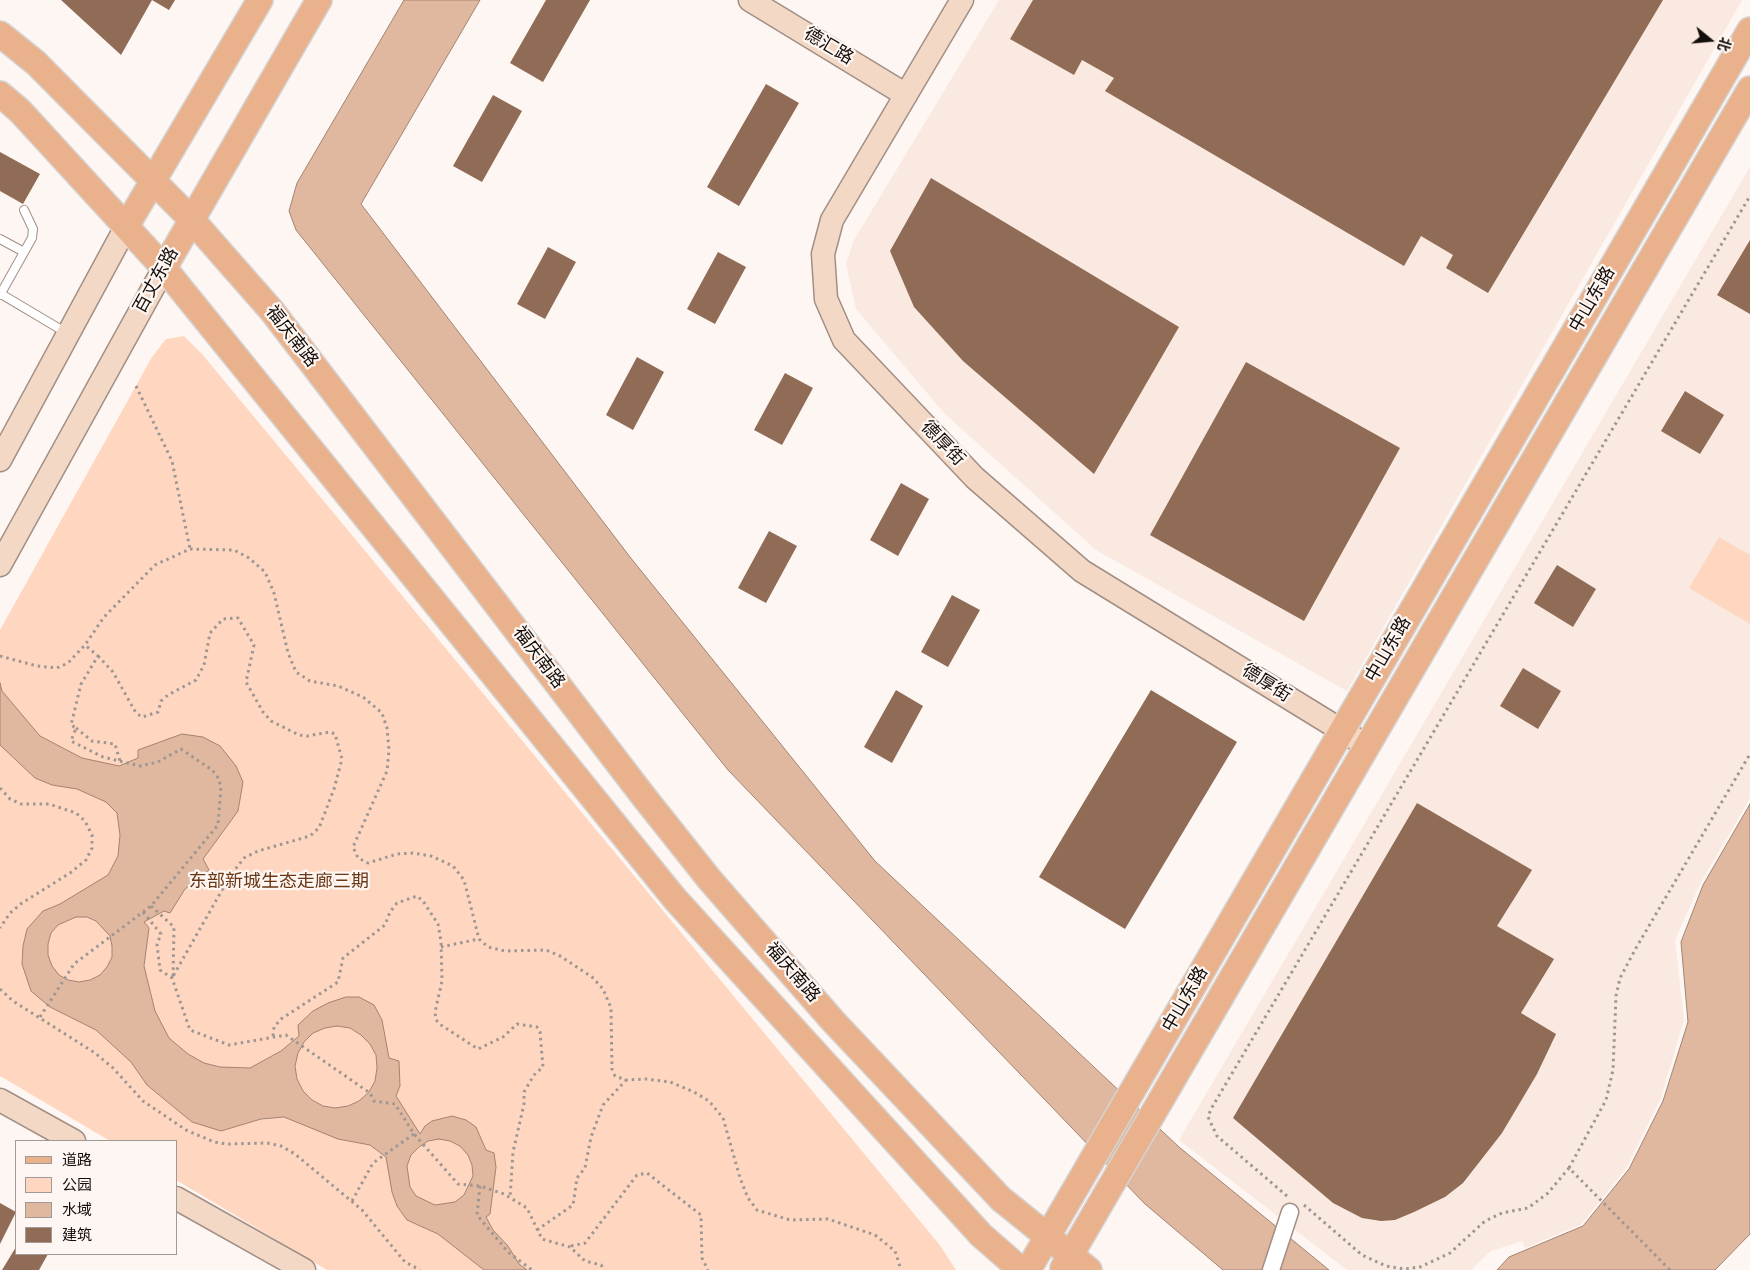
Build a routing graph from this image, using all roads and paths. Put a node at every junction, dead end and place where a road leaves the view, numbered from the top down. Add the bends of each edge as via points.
1 (260, 0) edge
2 (319, 0) edge
3 (750, 0) edge
4 (962, 0) edge
5 (1750, 30) edge
6 (0, 34) edge
7 (1750, 89) edge
8 (0, 94) edge
9 (906, 95) junction
10 (153, 180) junction
11 (1750, 196) edge
12 (24, 210) dead end
13 (192, 220) junction
14 (127, 225) junction
15 (1, 241) edge
16 (24, 252) junction
17 (164, 268) junction
18 (0, 294) edge
19 (68, 334) junction
20 (136, 386) dead end
21 (0, 460) edge
22 (190, 549) junction
23 (0, 565) edge
24 (85, 645) junction
25 (0, 656) edge
26 (98, 656) junction
27 (76, 728) junction
28 (1342, 731) junction
29 (1367, 746) junction
30 (1750, 754) edge
31 (122, 761) junction
32 (0, 788) edge
33 (151, 906) junction
34 (143, 912) junction
35 (0, 928) edge
36 (479, 939) junction
37 (441, 947) junction
38 (172, 978) junction
39 (0, 989) edge
40 (40, 1017) junction
41 (274, 1036) junction
42 (626, 1080) junction
43 (0, 1100) edge
44 (414, 1134) junction
45 (72, 1140) edge
46 (1570, 1168) junction
47 (480, 1186) junction
48 (510, 1198) junction
49 (178, 1199) edge
50 (352, 1201) junction
51 (1293, 1207) junction
52 (537, 1230) junction
53 (1048, 1237) junction
54 (570, 1247) junction
55 (1074, 1265) edge
56 (304, 1270) edge
57 (420, 1270) edge
58 (532, 1270) edge
59 (605, 1270) edge
60 (708, 1270) edge
61 (901, 1270) edge
62 (1021, 1270) edge
63 (1028, 1270) edge
64 (1271, 1270) edge
65 (1670, 1270) edge

1 - 10 main road
2 - 13 main road, 百丈东路
3 - 9 street, 德汇路
4 - 9 street, 德厚街
5 - 28 main road, 中山东路
6 - 10 main road, 福庆南路 via 36,63
7 - 29 main road, 中山东路
8 - 14 main road, 福庆南路 via 20,111
9 - 28 street, 德厚街 via 832,220 823,254 826,299 844,340 975,478 1082,571
10 - 13 main road, 福庆南路
10 - 14 main road
11 - 51 path via 1211,1109 1208,1117 1218,1136
12 - 16 lane via 33,229
13 - 17 main road, 百丈东路
13 - 53 main road, 福庆南路 via 272,311 710,880 833,1021 1001,1199
14 - 17 main road, 福庆南路
14 - 19 street
15 - 16 lane
16 - 18 lane
17 - 23 street, 百丈东路
17 - 62 main road, 福庆南路 via 675,900 981,1235
18 - 19 lane
19 - 21 street
20 - 22 path via 172,461
22 - 24 path via 155,565 104,617
22 - 36 path via 234,550 249,558 265,572 274,592 288,653 296,672 310,681 338,686 363,697 382,712 387,728 388,771 353,847 358,858 368,863 413,853 431,856 452,866 464,880
24 - 25 path via 68,663 57,668
24 - 26 path
26 - 27 path via 81,684 71,724
26 - 38 path via 113,672 136,714 142,717 158,712 161,701 168,694 196,680 204,665 210,633 223,619 238,618 254,645 246,682 263,712 271,721 299,734 335,734 342,759 319,828 310,836 244,858 230,876
27 - 31 path via 92,741 115,744
27 - 31 path via 71,741 103,757
28 - 29 street, 德厚街
28 - 53 main road, 中山东路
29 - 55 main road, 中山东路 via 1114,1181
30 - 46 path via 1620,978 1616,996 1613,1070 1606,1100
31 - 33 path via 140,766 158,762 181,749 212,770 221,786 218,825
32 - 35 path via 10,800 21,804 49,804 76,813 85,821 92,835 92,848 86,860 22,903
33 - 34 path
33 - 38 path via 174,927
34 - 38 path via 161,934 157,944 160,970
34 - 40 path via 74,964
36 - 37 path
36 - 42 path via 488,947 504,951 546,950 592,977 603,989 611,1008 612,1068 615,1076
37 - 41 path via 438,924 423,901 417,896 397,903 385,925 343,958 338,982 280,1019 274,1027
37 - 48 path via 442,981 435,1012 441,1026 478,1048 503,1037 517,1024 537,1027 540,1032 544,1067 534,1075 524,1092 513,1152
38 - 41 path via 190,1030 229,1045
39 - 40 path
40 - 50 path via 95,1053 143,1101 186,1130 227,1144 281,1146
41 - 44 path via 286,1035 370,1093 374,1101 395,1104
42 - 52 path via 604,1106 591,1137 585,1168 577,1178 573,1205
42 - 61 path via 670,1082 709,1101 723,1118 740,1178 757,1210 790,1220 828,1219 875,1235 894,1251
43 - 45 street
44 - 47 path via 458,1184
44 - 50 path via 372,1163
46 - 51 path via 1548,1193 1528,1208 1494,1217 1472,1231 1450,1253 1420,1267 1386,1266 1362,1255 1302,1203
46 - 65 path
47 - 48 path
47 - 58 path via 477,1215 508,1252
48 - 52 path via 527,1208
49 - 56 street
50 - 57 path via 401,1257
51 - 64 street
52 - 54 path via 542,1240
53 - 55 main road, 福庆南路
53 - 63 main road, 中山东路
54 - 59 path via 585,1261 601,1265
54 - 60 path via 585,1243 637,1175 647,1173 701,1215 702,1258

